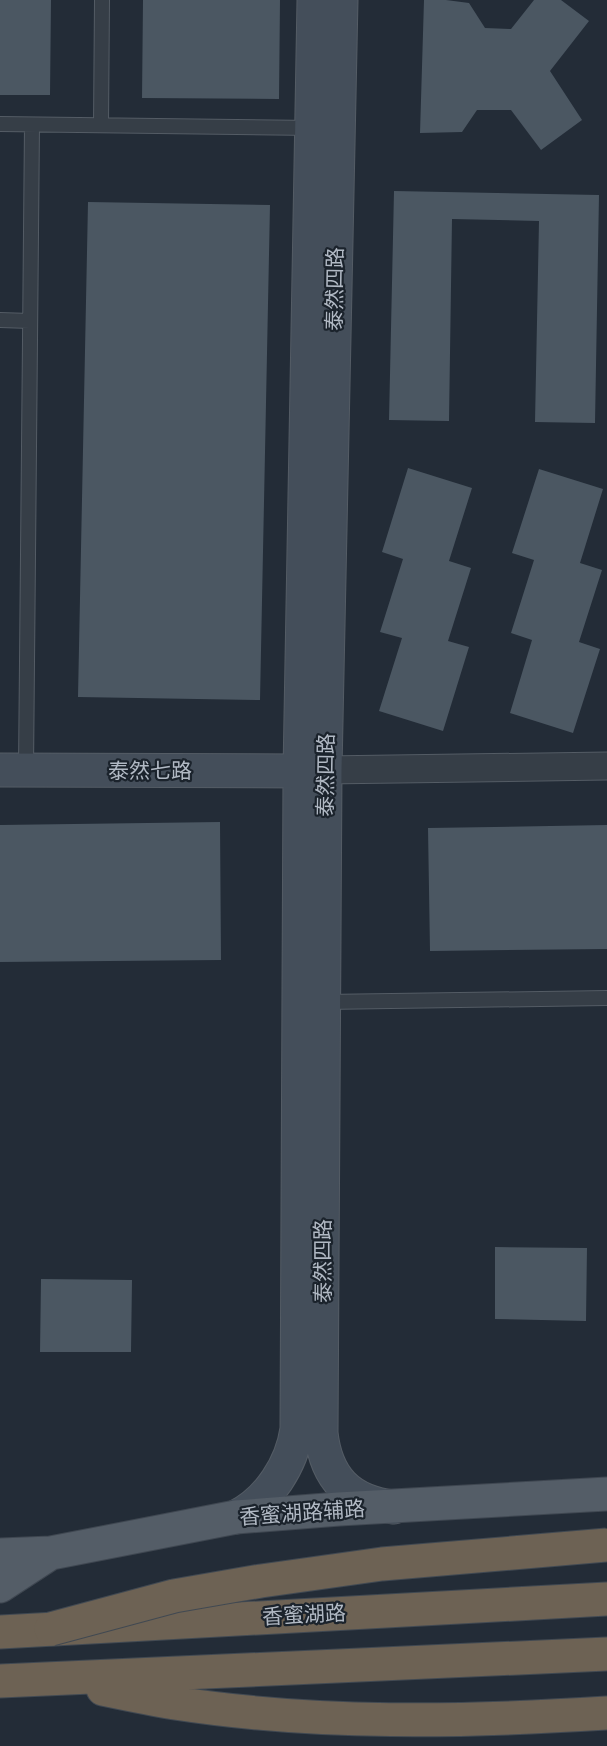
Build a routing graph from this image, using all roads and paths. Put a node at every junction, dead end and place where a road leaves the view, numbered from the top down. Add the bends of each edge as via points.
1 (102, 0) edge
2 (314, 0) edge
3 (341, 0) edge
4 (0, 124) edge
5 (32, 125) junction
6 (101, 125) junction
7 (325, 128) junction
8 (0, 320) edge
9 (30, 321) junction
10 (607, 766) edge
11 (13, 770) edge
12 (312, 770) junction
13 (607, 998) edge
14 (324, 1002) junction
15 (607, 1482) edge
16 (607, 1494) edge
17 (549, 1497) junction
18 (395, 1507) junction
19 (236, 1517) junction
20 (607, 1545) edge
21 (51, 1553) junction
22 (0, 1556) edge
23 (0, 1586) edge
24 (607, 1599) edge
25 (51, 1629) junction
26 (0, 1632) edge
27 (607, 1654) edge
28 (51, 1679) junction
29 (0, 1682) edge
30 (607, 1713) edge

1 - 6 lane
2 - 7 street, 泰然四路
3 - 7 street, 泰然四路
4 - 5 lane
5 - 6 lane
5 - 9 lane
6 - 7 lane
7 - 12 street, 泰然四路
8 - 9 lane
9 - 11 lane
10 - 12 street
11 - 12 street, 泰然七路
12 - 14 street, 泰然四路
12 - 19 street, 泰然四路 via 297,1429 289,1458 278,1478 257,1503
13 - 14 lane
14 - 18 street, 泰然四路 via 323,1452 333,1474 348,1489 370,1503
15 - 17 main road
16 - 17 main road, 香蜜湖路辅路
17 - 18 main road, 香蜜湖路辅路
18 - 19 main road, 香蜜湖路辅路
19 - 21 main road, 香蜜湖路辅路
20 - 25 highway, bridge via 382,1564 261,1581 174,1596
21 - 22 main road, 香蜜湖路辅路
21 - 23 main road
24 - 25 highway, 香蜜湖路, bridge
25 - 26 highway, 香蜜湖路
27 - 28 highway
28 - 29 highway
28 - 30 highway via 175,1703 322,1716 435,1719

